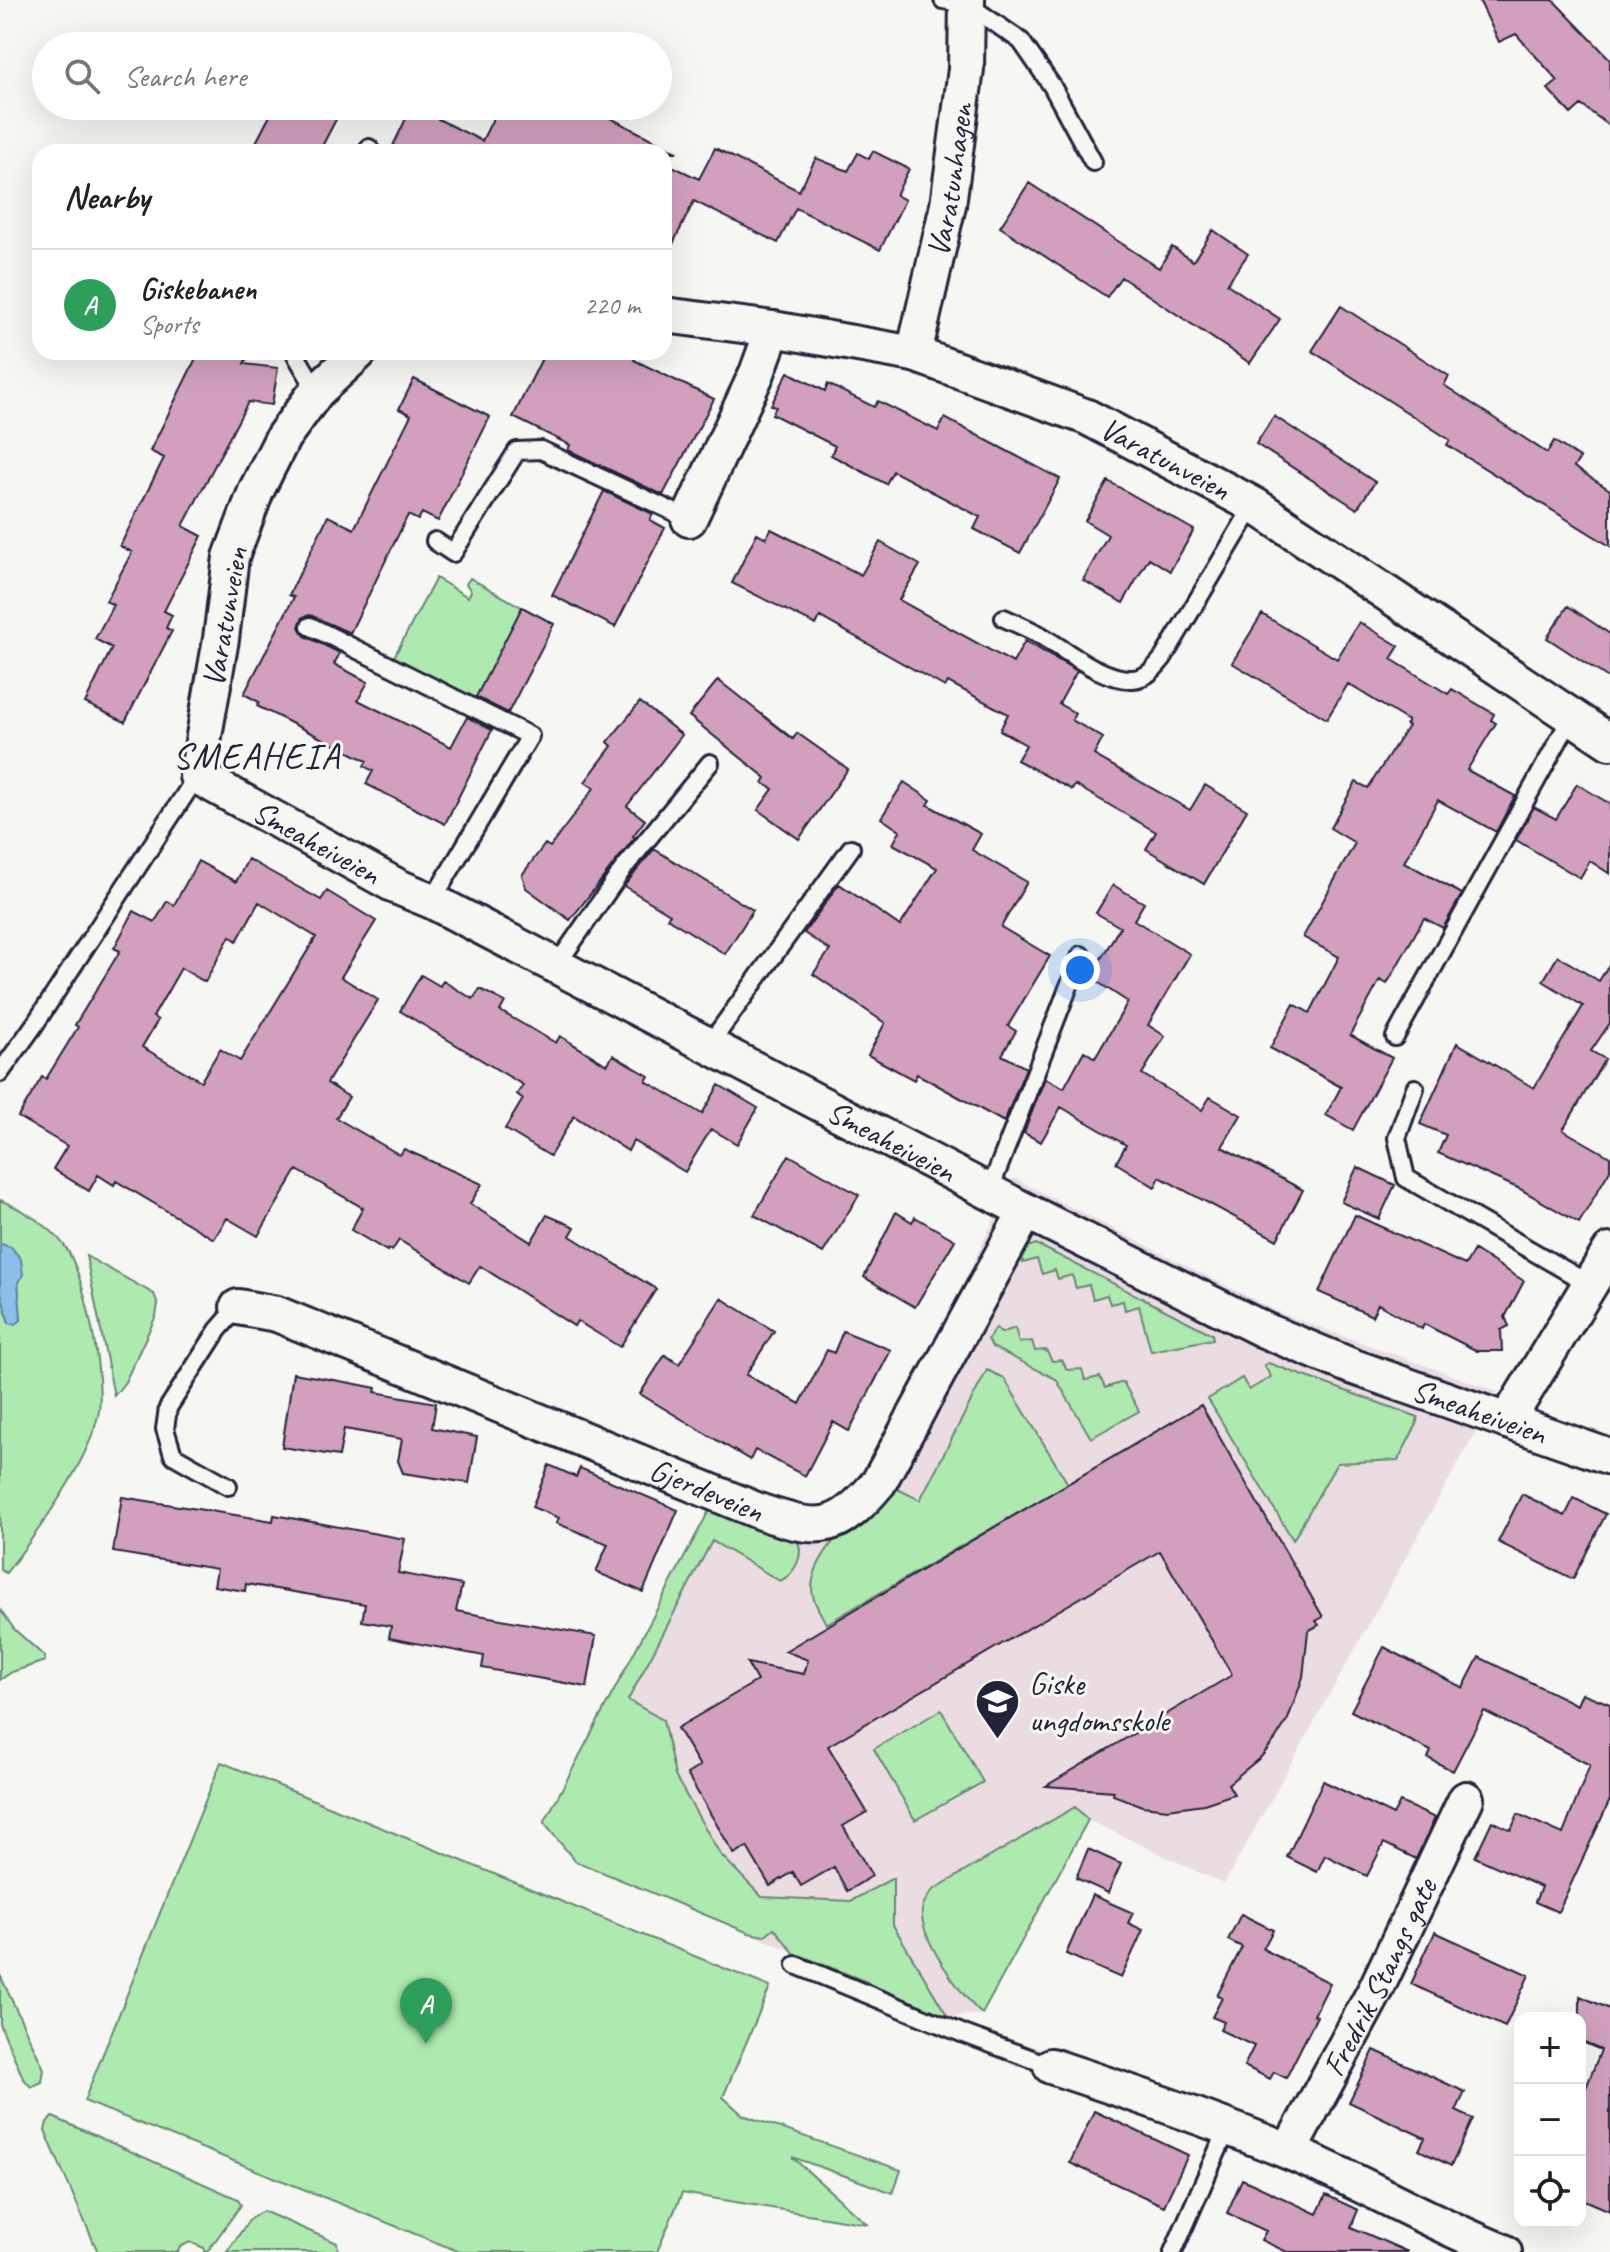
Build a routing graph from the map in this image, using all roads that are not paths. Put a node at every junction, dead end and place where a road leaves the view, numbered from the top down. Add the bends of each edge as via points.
1 (959, 1) edge
2 (1093, 162) dead end
3 (672, 316) edge
4 (773, 329) junction
5 (914, 354) junction
6 (299, 360) edge
7 (350, 360) edge
8 (317, 391) junction
9 (1254, 505) junction
10 (689, 519) joint
11 (435, 541) dead end
12 (1004, 618) dead end
13 (310, 626) dead end
14 (1571, 718) junction
15 (1610, 742) edge
16 (710, 763) dead end
17 (197, 776) junction
18 (851, 848) dead end
19 (432, 901) junction
20 (1081, 955) dead end
21 (556, 966) junction
22 (1395, 1037) dead end
23 (709, 1045) junction
24 (0, 1073) edge
25 (1415, 1088) dead end
26 (989, 1192) junction
27 (1026, 1211) junction
28 (1610, 1251) edge
29 (1589, 1284) junction
30 (238, 1307) joint
31 (1507, 1421) junction
32 (1610, 1457) edge
33 (228, 1486) dead end
34 (1466, 1799) dead end
35 (796, 1965) dead end
36 (1051, 2066) joint
37 (1227, 2129) junction
38 (1289, 2151) junction
39 (1173, 2252) edge
40 (1504, 2252) edge

1 - 2 lane via 1021,41
1 - 5 street, Varatunhagen via 966,69 948,205
3 - 4 street, Varatunveien
4 - 5 street, Varatunveien
4 - 10 street
5 - 9 street, Varatunveien via 1087,417
6 - 8 lane
7 - 8 street, Varatunveien
8 - 17 street, Varatunveien via 283,437 231,557
9 - 12 lane via 1163,658 1145,676 1120,678 1095,668
9 - 14 street, Varatunveien
10 - 11 lane via 541,450 517,451 453,553
13 - 19 lane via 530,736
14 - 15 street, Varatunveien
14 - 22 lane
16 - 21 lane via 623,869
17 - 19 street, Smeaheiveien
17 - 24 lane
18 - 23 lane
19 - 21 street, Smeaheiveien
20 - 26 lane
21 - 23 street, Smeaheiveien
23 - 26 street, Smeaheiveien
25 - 29 lane via 1397,1138 1406,1178
26 - 27 street, Smeaheiveien
27 - 30 street, Gjerdeveien via 879,1482 842,1519 821,1526 761,1512 277,1314
27 - 31 street, Smeaheiveien via 1264,1330
28 - 29 street
29 - 31 street
30 - 33 lane via 168,1408 165,1429 173,1455
31 - 32 street, Smeaheiveien
34 - 38 street, Fredrik Stangs gate via 1376,1989
35 - 36 lane
36 - 37 street
37 - 38 street
37 - 39 lane
38 - 40 street

